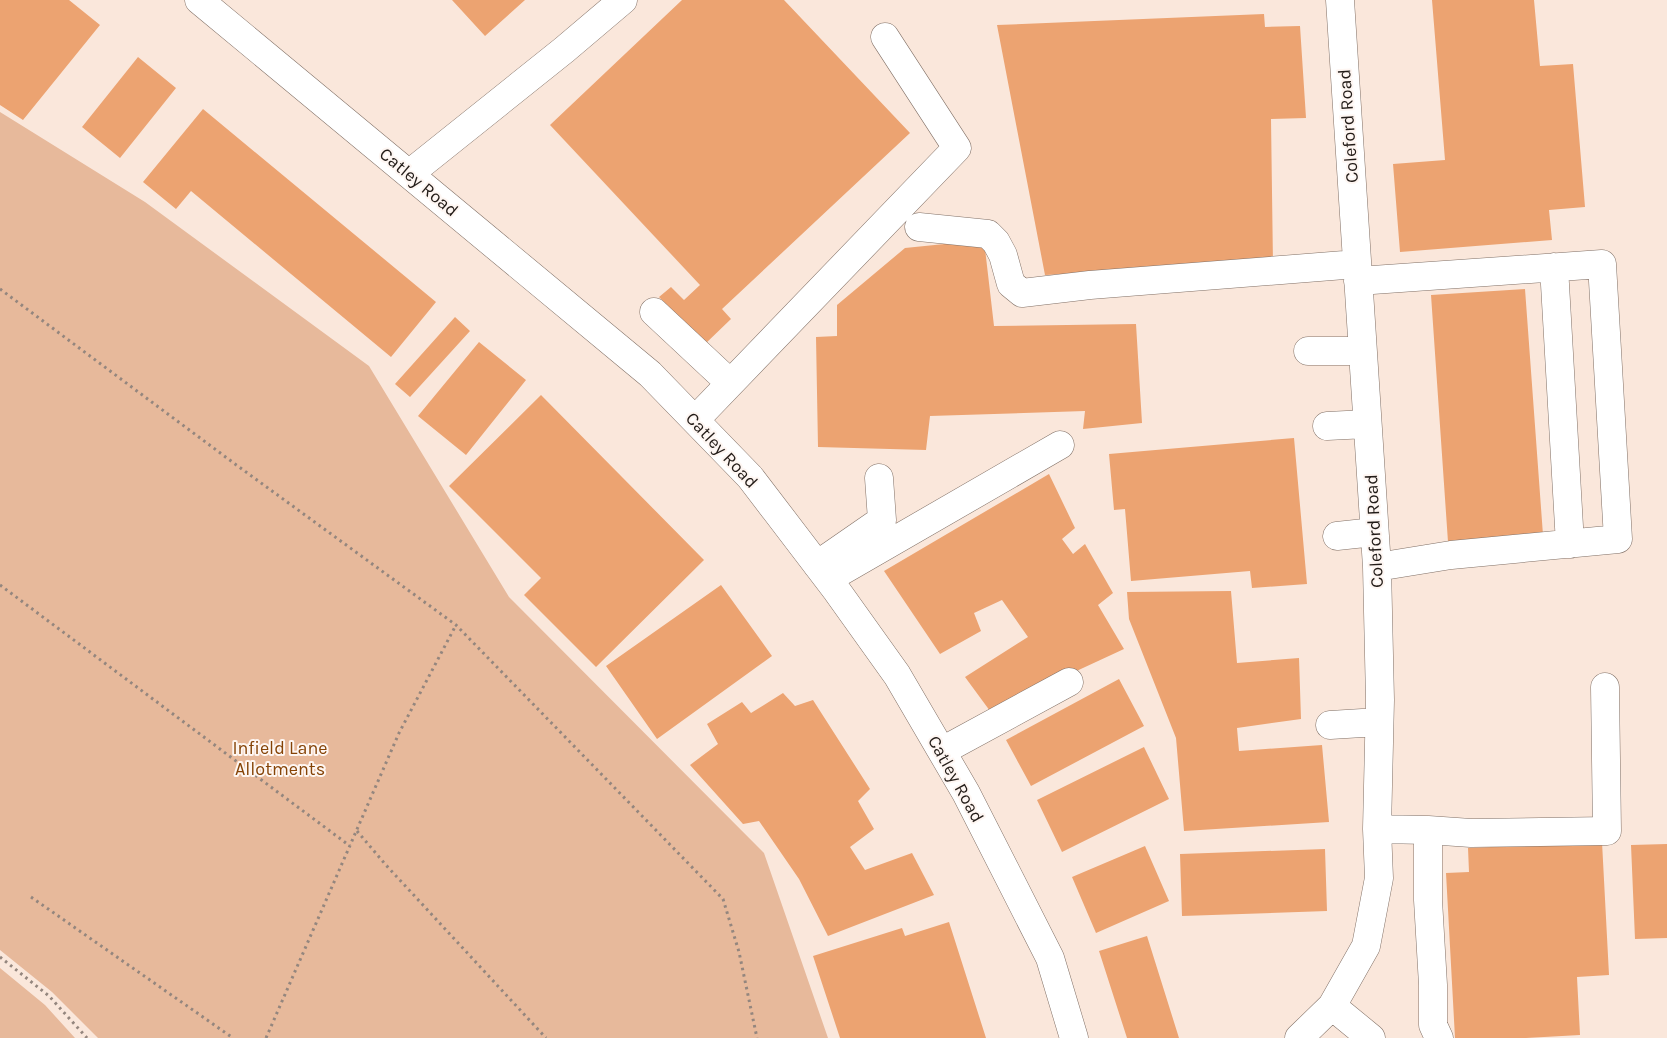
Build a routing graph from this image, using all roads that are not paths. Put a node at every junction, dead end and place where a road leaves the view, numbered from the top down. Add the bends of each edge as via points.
1 (199, 0) edge
2 (623, 0) edge
3 (1340, 0) edge
4 (885, 37) dead end
5 (409, 174) junction
6 (919, 227) dead end
7 (1554, 267) junction
8 (1357, 273) junction
9 (654, 312) dead end
10 (1308, 351) dead end
11 (1362, 351) junction
12 (730, 383) junction
13 (694, 420) junction
14 (1367, 424) junction
15 (1327, 426) dead end
16 (1060, 445) dead end
17 (879, 478) dead end
18 (1374, 532) junction
19 (1337, 536) dead end
20 (1570, 544) junction
21 (1377, 567) junction
22 (822, 572) junction
23 (1070, 682) dead end
24 (1605, 687) dead end
25 (1379, 722) junction
26 (1330, 725) dead end
27 (942, 751) junction
28 (1376, 828) junction
29 (1428, 830) junction
30 (1332, 1006) junction
31 (1074, 1038) edge
32 (1300, 1038) edge
33 (1371, 1038) edge
34 (1439, 1038) edge

1 - 5 street, Catley Road
2 - 5 street
3 - 8 street, Coleford Road
4 - 12 street via 957,148
5 - 13 street, Catley Road via 650,374
6 - 8 street via 988,234 1003,255 1011,284 1022,293 1100,285
7 - 8 street
7 - 20 street
7 - 20 street via 1602,264 1618,529 1618,539
8 - 11 street, Coleford Road
9 - 12 street
10 - 11 street
11 - 14 street, Coleford Road
12 - 13 street
13 - 22 street, Catley Road via 750,477
14 - 15 street
14 - 18 street, Coleford Road
16 - 22 street
17 - 22 street via 882,520
18 - 19 street
18 - 21 street, Coleford Road
20 - 21 street via 1451,555
21 - 25 street, Coleford Road
22 - 27 street, Catley Road via 896,675
23 - 27 street
24 - 29 street via 1607,832 1471,833
25 - 26 street
25 - 28 street, Coleford Road
27 - 31 street, Catley Road via 1050,958
28 - 29 street
28 - 30 street, Coleford Road via 1379,878 1366,946
29 - 34 street via 1433,1026
30 - 32 street, Coleford Road
30 - 33 street

